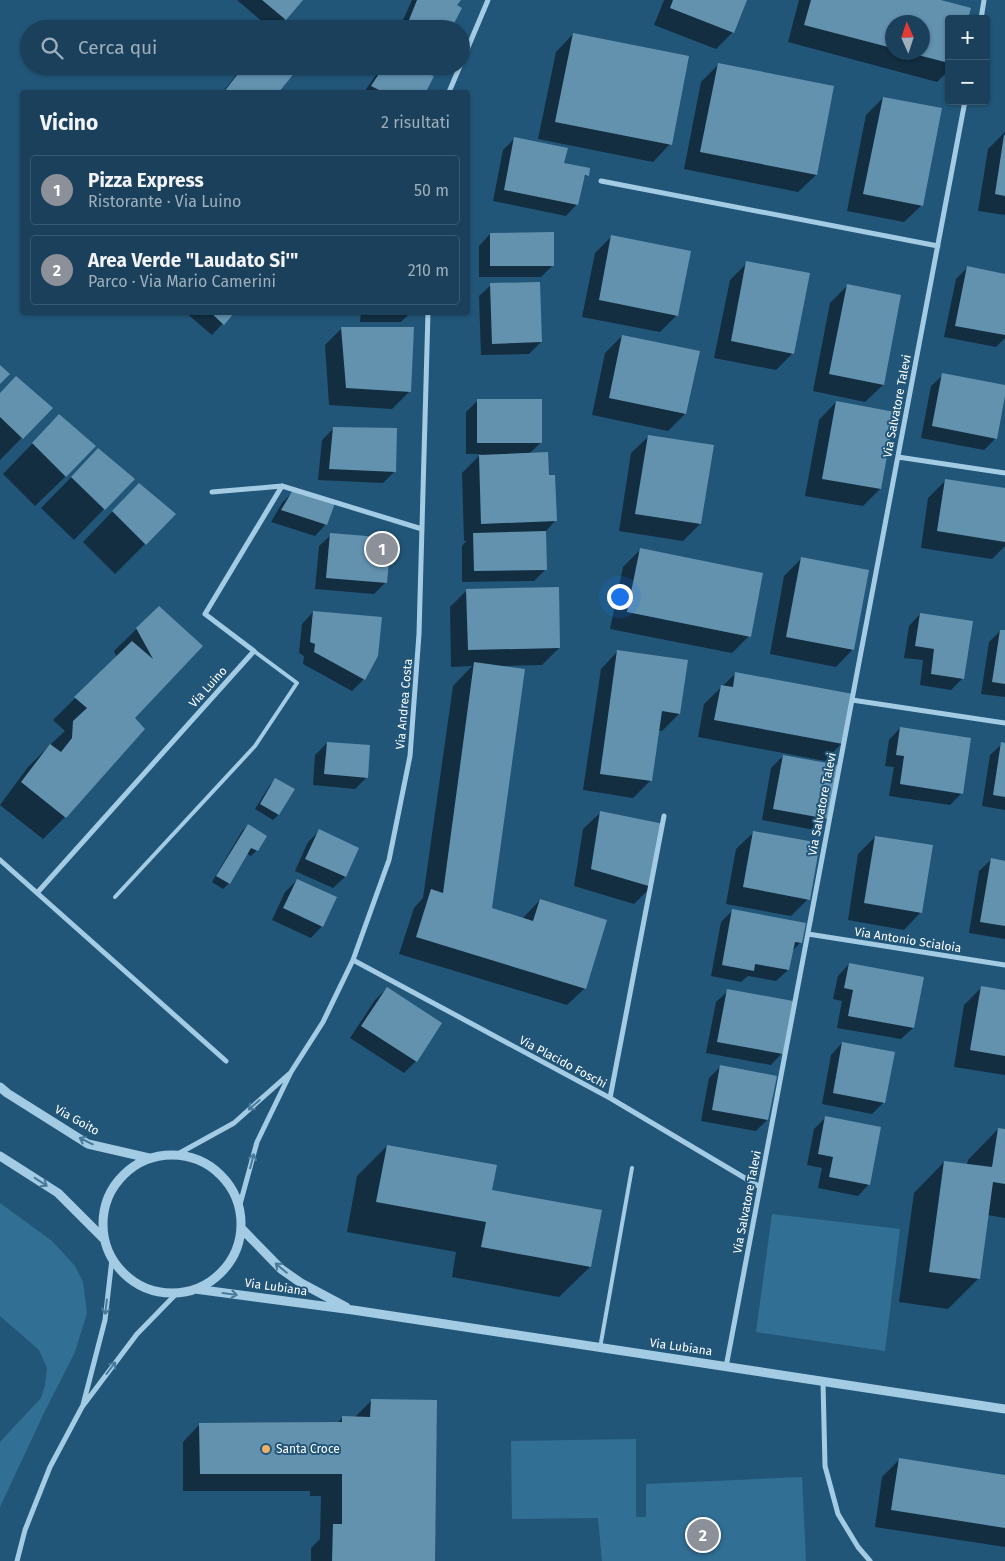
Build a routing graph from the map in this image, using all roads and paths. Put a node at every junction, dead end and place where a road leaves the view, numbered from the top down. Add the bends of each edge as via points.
1 (488, 0) edge
2 (984, 0) edge
3 (982, 15) edge
4 (470, 43) edge
5 (457, 75) edge
6 (450, 90) edge
7 (964, 105) edge
8 (601, 181) dead end
9 (938, 246) junction
10 (428, 315) edge
11 (898, 457) junction
12 (1005, 474) edge
13 (282, 486) junction
14 (212, 492) dead end
15 (422, 529) junction
16 (254, 650) junction
17 (852, 700) junction
18 (1005, 723) edge
19 (664, 816) dead end
20 (0, 860) edge
21 (36, 893) junction
22 (115, 897) dead end
23 (808, 934) junction
24 (353, 960) junction
25 (1005, 965) edge
26 (226, 1061) dead end
27 (291, 1072) junction
28 (0, 1087) edge
29 (610, 1098) junction
30 (176, 1155) junction
31 (0, 1156) edge
32 (149, 1158) junction
33 (632, 1168) dead end
34 (760, 1187) junction
35 (239, 1208) junction
36 (241, 1228) junction
37 (104, 1240) junction
38 (112, 1259) junction
39 (196, 1289) junction
40 (177, 1293) junction
41 (353, 1310) junction
42 (600, 1348) junction
43 (726, 1367) junction
44 (823, 1382) junction
45 (82, 1407) junction
46 (1005, 1409) edge
47 (17, 1561) edge
48 (870, 1561) edge

1 - 4 street
2 - 3 street
5 - 6 street
7 - 9 street, Via Salvatore Talevi
8 - 9 street
9 - 11 street, Via Salvatore Talevi
10 - 15 street, Via Andrea Costa
11 - 12 street
11 - 17 street, Via Salvatore Talevi
13 - 14 street
13 - 15 street
13 - 16 street via 205,614
15 - 24 street, Via Andrea Costa via 419,634 410,756 390,860
16 - 21 street, Via Luino
16 - 22 lane via 297,682 254,746
17 - 18 street
17 - 23 street, Via Salvatore Talevi
19 - 29 street
20 - 21 street
21 - 26 street
23 - 25 street, Via Antonio Scialoia
23 - 34 street, Via Salvatore Talevi
24 - 27 street, Via Andrea Costa via 323,1022
24 - 29 street, Via Placido Foschi
27 -> 30 street, Via Andrea Costa via 234,1123
35 -> 27 street, Via Andrea Costa via 257,1142
32 -> 28 street, Via Goito via 88,1144
29 - 34 street, Via Placido Foschi
30 - 32 street
30 - 35 street via 197,1160 216,1171 231,1188
31 -> 37 street via 58,1193
32 - 37 street via 116,1182 102,1220
33 - 42 lane
34 - 43 street, Via Salvatore Talevi
35 - 36 street
36 - 39 street via 237,1248 227,1265
41 -> 36 street, Via Lubiana via 281,1269
37 - 38 street
38 - 40 street via 139,1285 158,1292
38 -> 45 street via 105,1320
39 - 40 street
39 -> 41 street, Via Lubiana
45 -> 40 street via 137,1334
41 - 42 street, Via Lubiana
42 - 43 street, Via Lubiana
43 - 44 street, Via Lubiana
44 - 46 street, Via Lubiana
44 - 48 street via 825,1466 838,1514
45 - 47 street via 50,1467 25,1530

